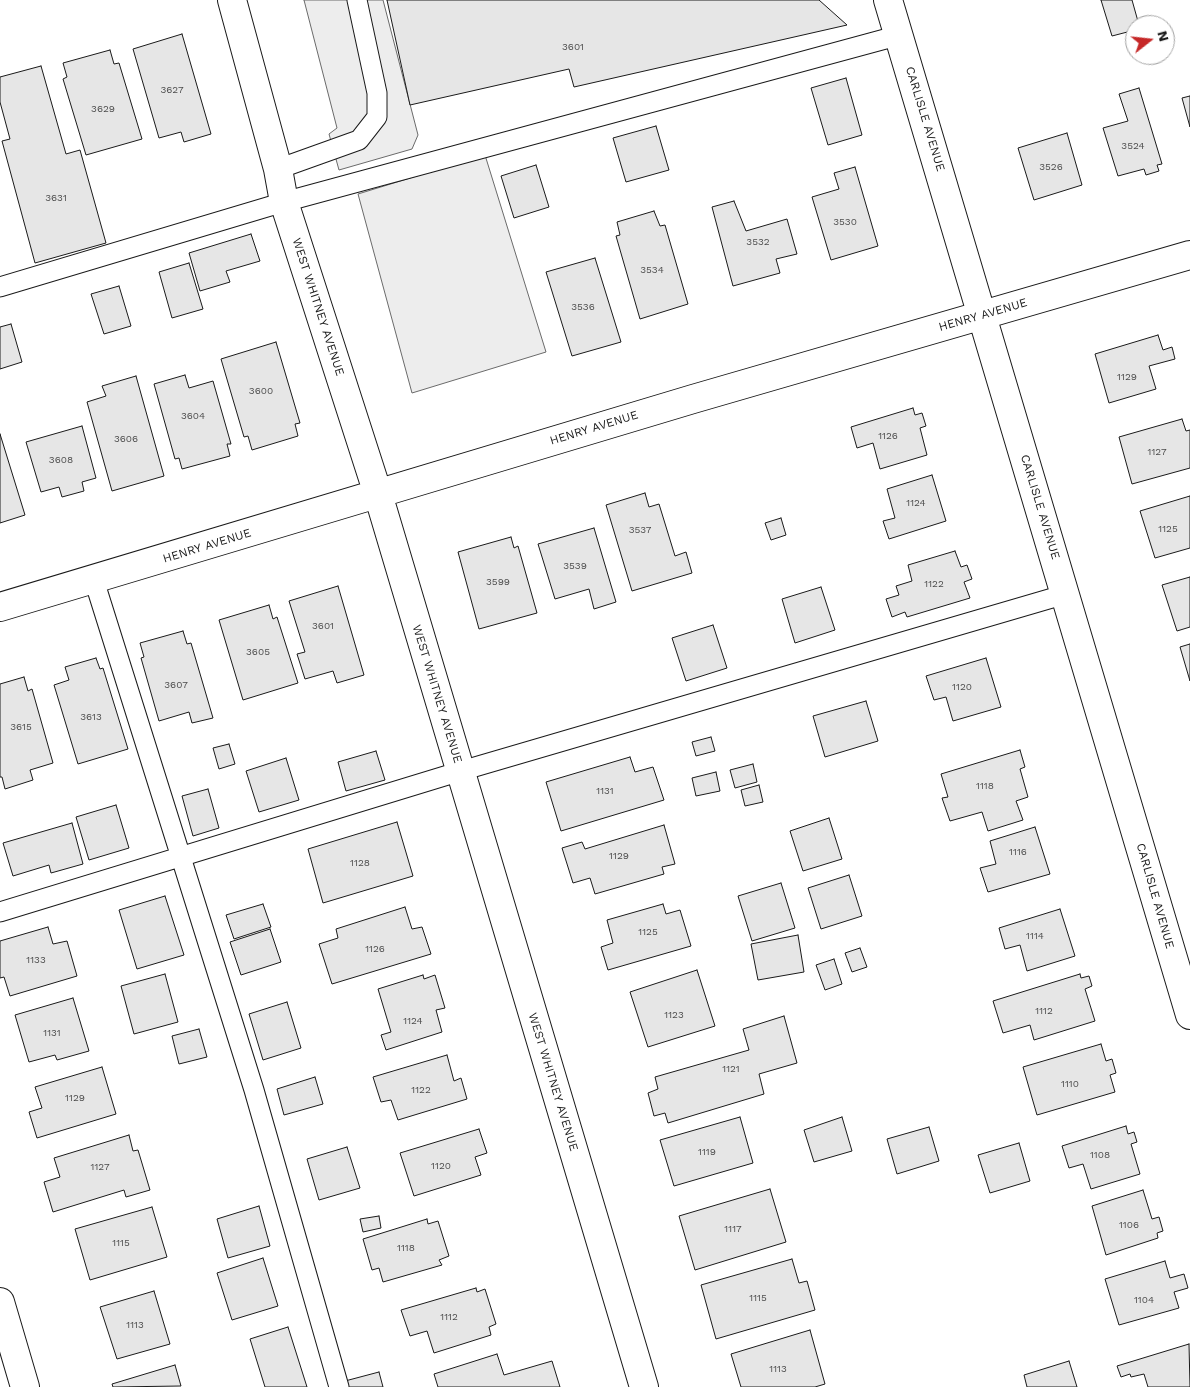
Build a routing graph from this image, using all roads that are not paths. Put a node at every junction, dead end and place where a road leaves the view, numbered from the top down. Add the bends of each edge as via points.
1 (232, 0) edge
2 (357, 0) edge
3 (888, 0) edge
4 (900, 35) junction
5 (278, 169) junction
6 (284, 202) junction
7 (1190, 255) edge
8 (0, 287) edge
9 (983, 316) junction
10 (378, 494) junction
11 (94, 580) junction
12 (1066, 594) junction
13 (0, 607) edge
14 (460, 771) junction
15 (182, 857) junction
16 (0, 912) edge
17 (1190, 1015) edge
18 (0, 1302) edge
19 (25, 1387) edge
20 (339, 1387) edge
21 (644, 1387) edge

1 - 5 street, WEST WHITNEY AVENUE
2 - 5 lane via 377,93 377,117 359,140
3 - 4 street, CARLISLE AVENUE
4 - 6 lane
4 - 9 street, CARLISLE AVENUE
5 - 6 street, WEST WHITNEY AVENUE
6 - 8 lane
6 - 10 street, WEST WHITNEY AVENUE
7 - 9 street, HENRY AVENUE
9 - 10 street, HENRY AVENUE via 692,399
9 - 12 street, CARLISLE AVENUE
10 - 11 street, HENRY AVENUE
10 - 14 street, WEST WHITNEY AVENUE
11 - 13 street, HENRY AVENUE
11 - 15 lane
12 - 14 lane
12 - 17 street, CARLISLE AVENUE
14 - 15 lane
14 - 21 street, WEST WHITNEY AVENUE
15 - 16 lane
15 - 20 lane via 254,1090
18 - 19 street

